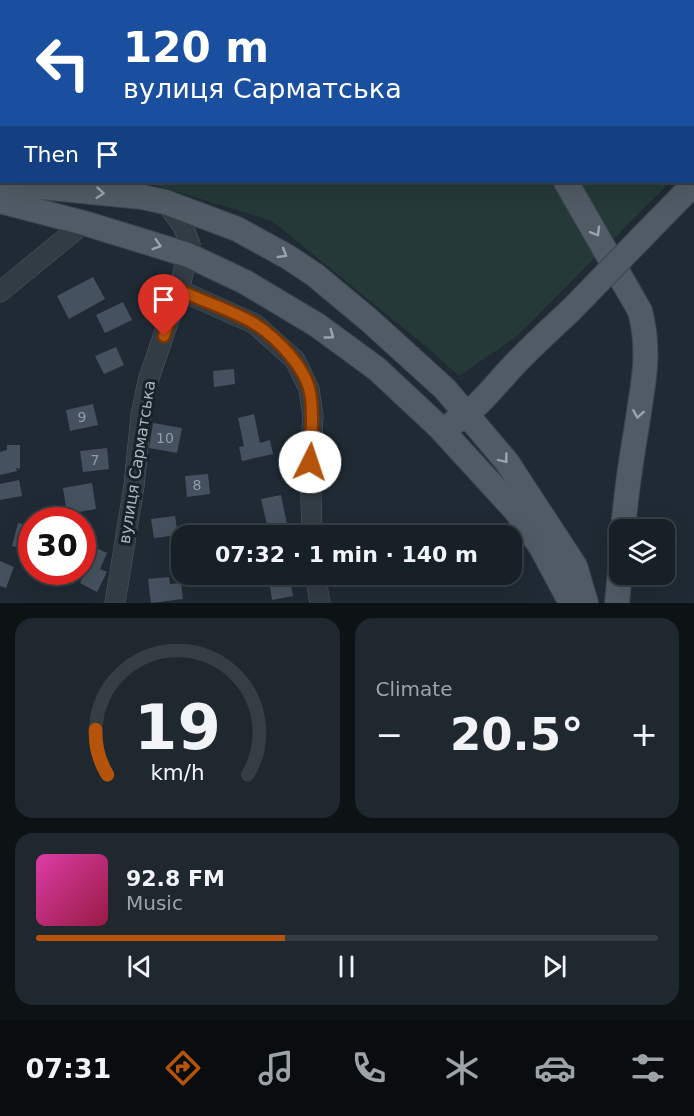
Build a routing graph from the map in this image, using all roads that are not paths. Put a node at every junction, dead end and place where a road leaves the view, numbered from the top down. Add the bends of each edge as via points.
1 (0, 183) edge
2 (567, 183) edge
3 (687, 191) edge
4 (0, 201) edge
5 (165, 202) junction
6 (84, 223) junction
7 (188, 255) junction
8 (179, 290) junction
9 (0, 292) edge
10 (466, 414) junction
11 (439, 427) junction
12 (624, 519) edge
13 (312, 525) edge
14 (317, 585) edge
15 (619, 585) edge
16 (115, 603) edge
17 (320, 603) edge
18 (572, 603) edge
19 (586, 603) edge
20 (617, 603) edge

1 -> 5 main road
2 -> 12 main road via 640,311 646,333 647,357
3 - 10 main road, bridge
4 - 6 main road
5 - 7 street via 188,236
5 -> 10 main road via 237,229 288,256 335,289 445,389
6 -> 7 main road
6 - 9 street
7 - 8 street, вулиця Сарматська
7 -> 11 main road via 245,282 317,325 377,369
8 - 13 street via 255,324 295,360 309,389 312,416
8 - 16 street, вулиця Сарматська via 148,381 141,415
10 - 11 main road
10 -> 19 main road via 507,462 575,566
11 - 18 main road via 516,512
14 - 17 street
15 - 20 main road

